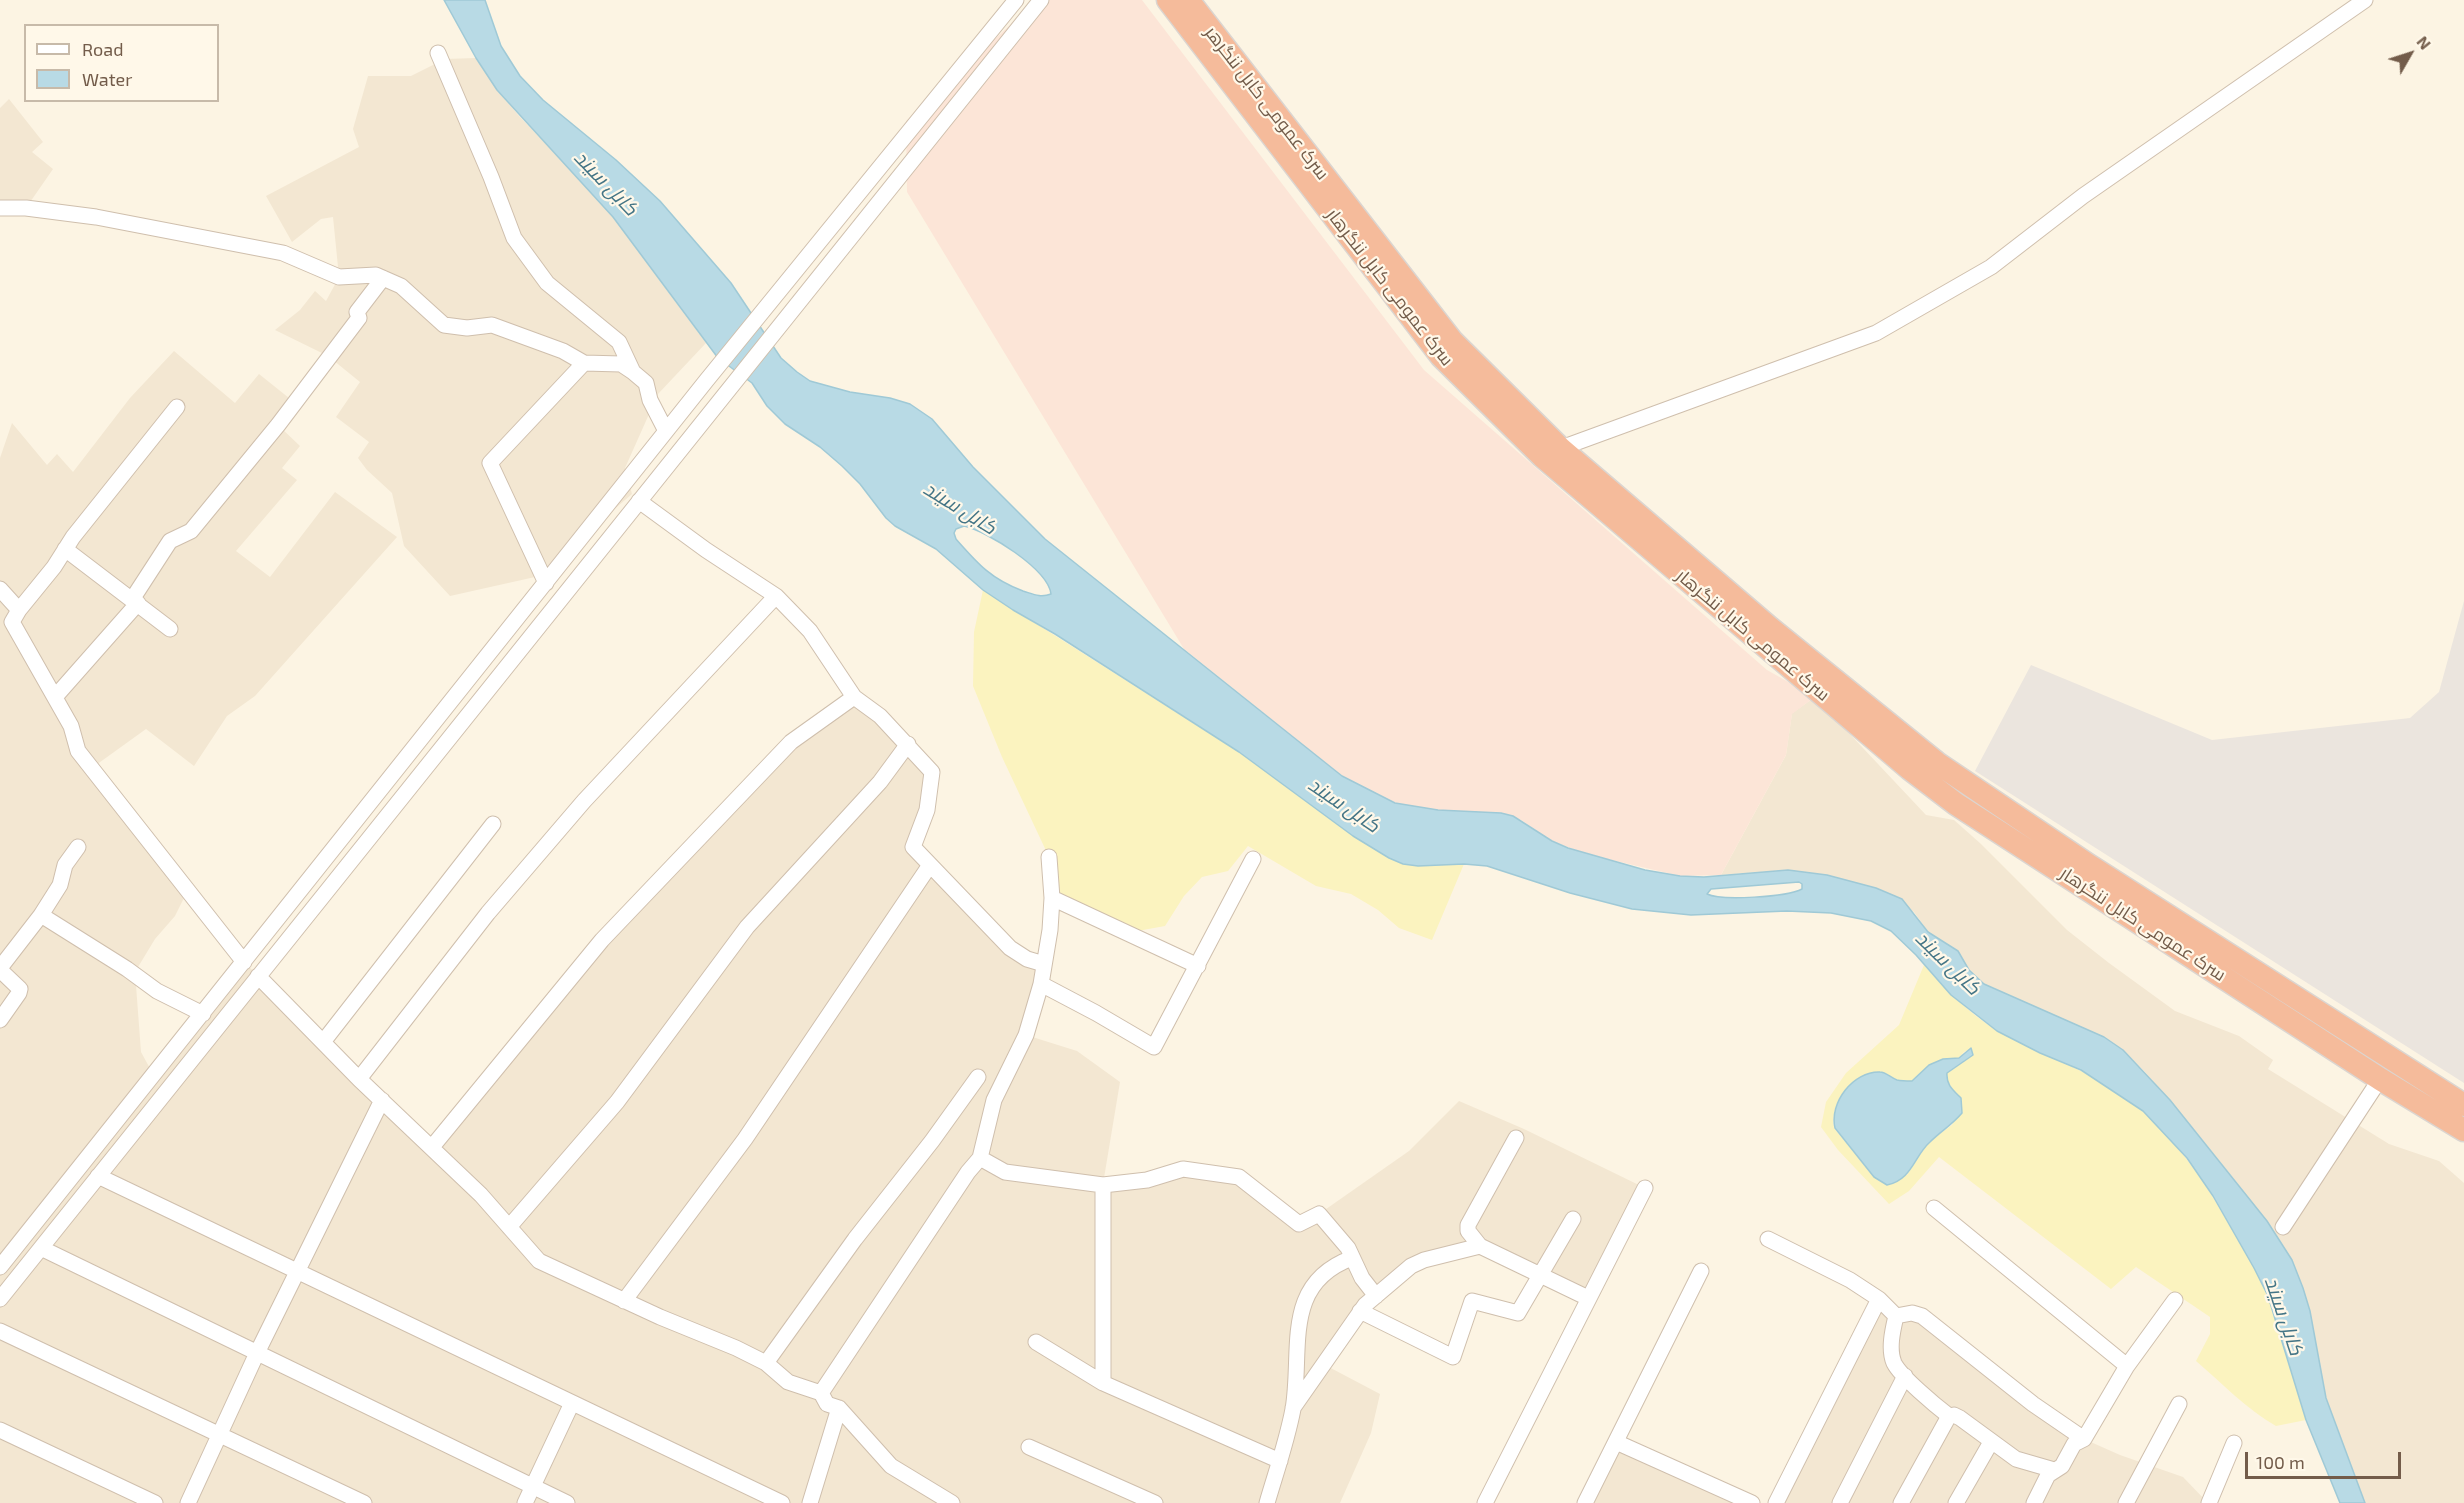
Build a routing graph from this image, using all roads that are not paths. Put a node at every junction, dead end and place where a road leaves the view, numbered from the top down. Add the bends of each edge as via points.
1 (1016, 0) edge
2 (1041, 0) edge
3 (1168, 0) edge
4 (1188, 0) edge
5 (2365, 0) edge
6 (438, 53) dead end
7 (0, 208) edge
8 (383, 278) junction
9 (584, 363) junction
10 (633, 372) junction
11 (177, 407) dead end
12 (666, 431) junction
13 (1551, 452) junction
14 (639, 501) junction
15 (65, 549) junction
16 (546, 583) junction
17 (0, 589) edge
18 (776, 596) junction
19 (136, 601) junction
20 (19, 610) junction
21 (170, 629) dead end
22 (488, 656) junction
23 (504, 669) junction
24 (55, 697) junction
25 (854, 697) junction
26 (908, 744) junction
27 (493, 824) dead end
28 (78, 847) dead end
29 (1049, 857) dead end
30 (1253, 859) dead end
31 (930, 865) junction
32 (1052, 898) junction
33 (41, 915) junction
34 (243, 962) junction
35 (2222, 963) junction
36 (1044, 964) junction
37 (1198, 966) junction
38 (0, 969) edge
39 (258, 976) junction
40 (1041, 984) junction
41 (202, 1014) junction
42 (0, 1020) edge
43 (323, 1042) junction
44 (978, 1077) dead end
45 (359, 1079) junction
46 (2380, 1079) junction
47 (382, 1100) junction
48 (2464, 1105) edge
49 (2464, 1130) edge
50 (1516, 1138) dead end
51 (432, 1147) junction
52 (980, 1158) junction
53 (98, 1176) junction
54 (1103, 1185) junction
55 (1645, 1188) dead end
56 (1934, 1208) dead end
57 (1573, 1219) dead end
58 (509, 1227) junction
59 (2283, 1227) dead end
60 (1768, 1239) dead end
61 (1480, 1246) junction
62 (41, 1248) junction
63 (1352, 1257) junction
64 (0, 1267) edge
65 (1701, 1271) dead end
66 (298, 1272) junction
67 (1539, 1276) junction
68 (1376, 1296) junction
69 (0, 1299) edge
70 (1588, 1299) junction
71 (1879, 1299) junction
72 (2175, 1300) dead end
73 (624, 1301) junction
74 (1360, 1311) junction
75 (1896, 1316) junction
76 (0, 1331) edge
77 (1036, 1342) dead end
78 (257, 1353) junction
79 (766, 1363) junction
80 (2127, 1366) junction
81 (1905, 1376) junction
82 (1103, 1383) junction
83 (821, 1393) junction
84 (572, 1403) junction
85 (2179, 1404) dead end
86 (839, 1408) junction
87 (1293, 1409) junction
88 (1949, 1416) junction
89 (0, 1430) edge
90 (221, 1434) junction
91 (2084, 1438) junction
92 (1616, 1442) junction
93 (1991, 1442) junction
94 (2234, 1443) dead end
95 (1029, 1447) dead end
96 (1280, 1461) junction
97 (2054, 1470) junction
98 (533, 1487) junction
99 (948, 1502) edge
100 (155, 1503) edge
101 (188, 1503) edge
102 (364, 1503) edge
103 (525, 1503) edge
104 (567, 1503) edge
105 (782, 1503) edge
106 (810, 1503) edge
107 (1155, 1503) edge
108 (1267, 1503) edge
109 (1485, 1503) edge
110 (1585, 1503) edge
111 (1752, 1503) edge
112 (1776, 1503) edge
113 (1840, 1503) edge
114 (1901, 1503) edge
115 (1956, 1503) edge
116 (2034, 1503) edge
117 (2126, 1503) edge
118 (2209, 1503) edge

1 - 12 street
2 - 14 street
3 - 13 highway, سرک عمومی کابل ننگرهار via 1441,356
4 - 13 highway, سرک عمومی کابل ننگرهر via 1452,342
5 - 13 street via 2083,196 1991,267 1876,333
6 - 10 street via 514,238 547,283 619,342
7 - 8 street via 96,217 283,253 339,277
8 - 9 street via 401,286 444,325 492,325 563,351
8 - 19 street via 357,312 359,318 278,425 191,531 170,541
9 - 10 street via 621,364
9 - 16 street via 490,463
10 - 12 street via 646,383
11 - 15 street
12 - 16 street
13 - 35 highway, سرک عمومی کابل ننگرهار via 1937,763 2090,866
14 - 18 street
14 - 23 street
15 - 19 street
15 - 20 street
16 - 22 street
17 - 20 street
18 - 25 street via 810,631
18 - 45 street via 584,801 488,913
19 - 21 street
19 - 24 street
20 - 24 street via 12,622
22 - 23 street
22 - 34 street
23 - 39 street
24 - 34 street via 71,726 78,751
25 - 26 street
25 - 51 street via 791,742 602,940
26 - 31 street via 932,772 927,810 913,847
26 - 58 street via 880,782 747,927 617,1102
27 - 43 street
28 - 33 street
29 - 32 street
30 - 37 street
31 - 36 street via 1010,948
31 - 73 street via 745,1139
32 - 36 street
32 - 37 street
33 - 38 street
33 - 41 street via 157,991
34 - 41 street
35 - 46 highway, سرک عمومی کابل ننگرهار
35 - 48 highway, سرک عمومی کابل ننگرهار
36 - 40 street
37 - 40 street via 1154,1047
38 - 42 street via 20,988
39 - 43 street
39 - 53 street
40 - 52 street via 1026,1035 994,1100
41 - 64 street
43 - 45 street
44 - 79 street
45 - 47 street
46 - 49 highway, سرک عمومی کابل ننگرهار
46 - 59 street
47 - 51 street
47 - 66 street
50 - 61 street via 1468,1226
51 - 58 street
52 - 54 street via 1005,1172
52 - 83 street
53 - 62 street
53 - 66 street
54 - 63 street via 1147,1180 1183,1169 1239,1177 1299,1224 1319,1214
54 - 82 street
55 - 70 street
56 - 80 street
57 - 67 street
58 - 73 street via 539,1261
60 - 71 street
61 - 67 street
61 - 68 street via 1411,1266
62 - 69 street
62 - 78 street
63 - 68 street
63 - 87 street via 1324,1272 1305,1297 1299,1321
65 - 92 street
66 - 78 street
66 - 84 street
67 - 70 street
67 - 74 street via 1518,1313 1472,1300 1453,1357
68 - 74 street
70 - 109 street
71 - 75 street
71 - 112 street
72 - 80 street
73 - 79 street
74 - 87 street
75 - 81 street via 1892,1333 1894,1363
75 - 91 street via 1922,1316 2033,1404
76 - 90 street
77 - 82 street
78 - 90 street
78 - 98 street
79 - 83 street via 788,1382
80 - 91 street
81 - 88 street
81 - 113 street
82 - 96 street
83 - 86 street via 827,1404
84 - 98 street
84 - 105 street
85 - 117 street
86 - 99 street via 891,1466
86 - 106 street
87 - 96 street
88 - 93 street via 1960,1418
88 - 114 street
89 - 100 street
90 - 101 street
90 - 102 street
91 - 97 street via 2074,1444 2061,1466
92 - 110 street
92 - 111 street
93 - 97 street via 2016,1459
93 - 115 street
94 - 118 street
95 - 107 street
96 - 108 street
97 - 116 street
98 - 103 street
98 - 104 street

